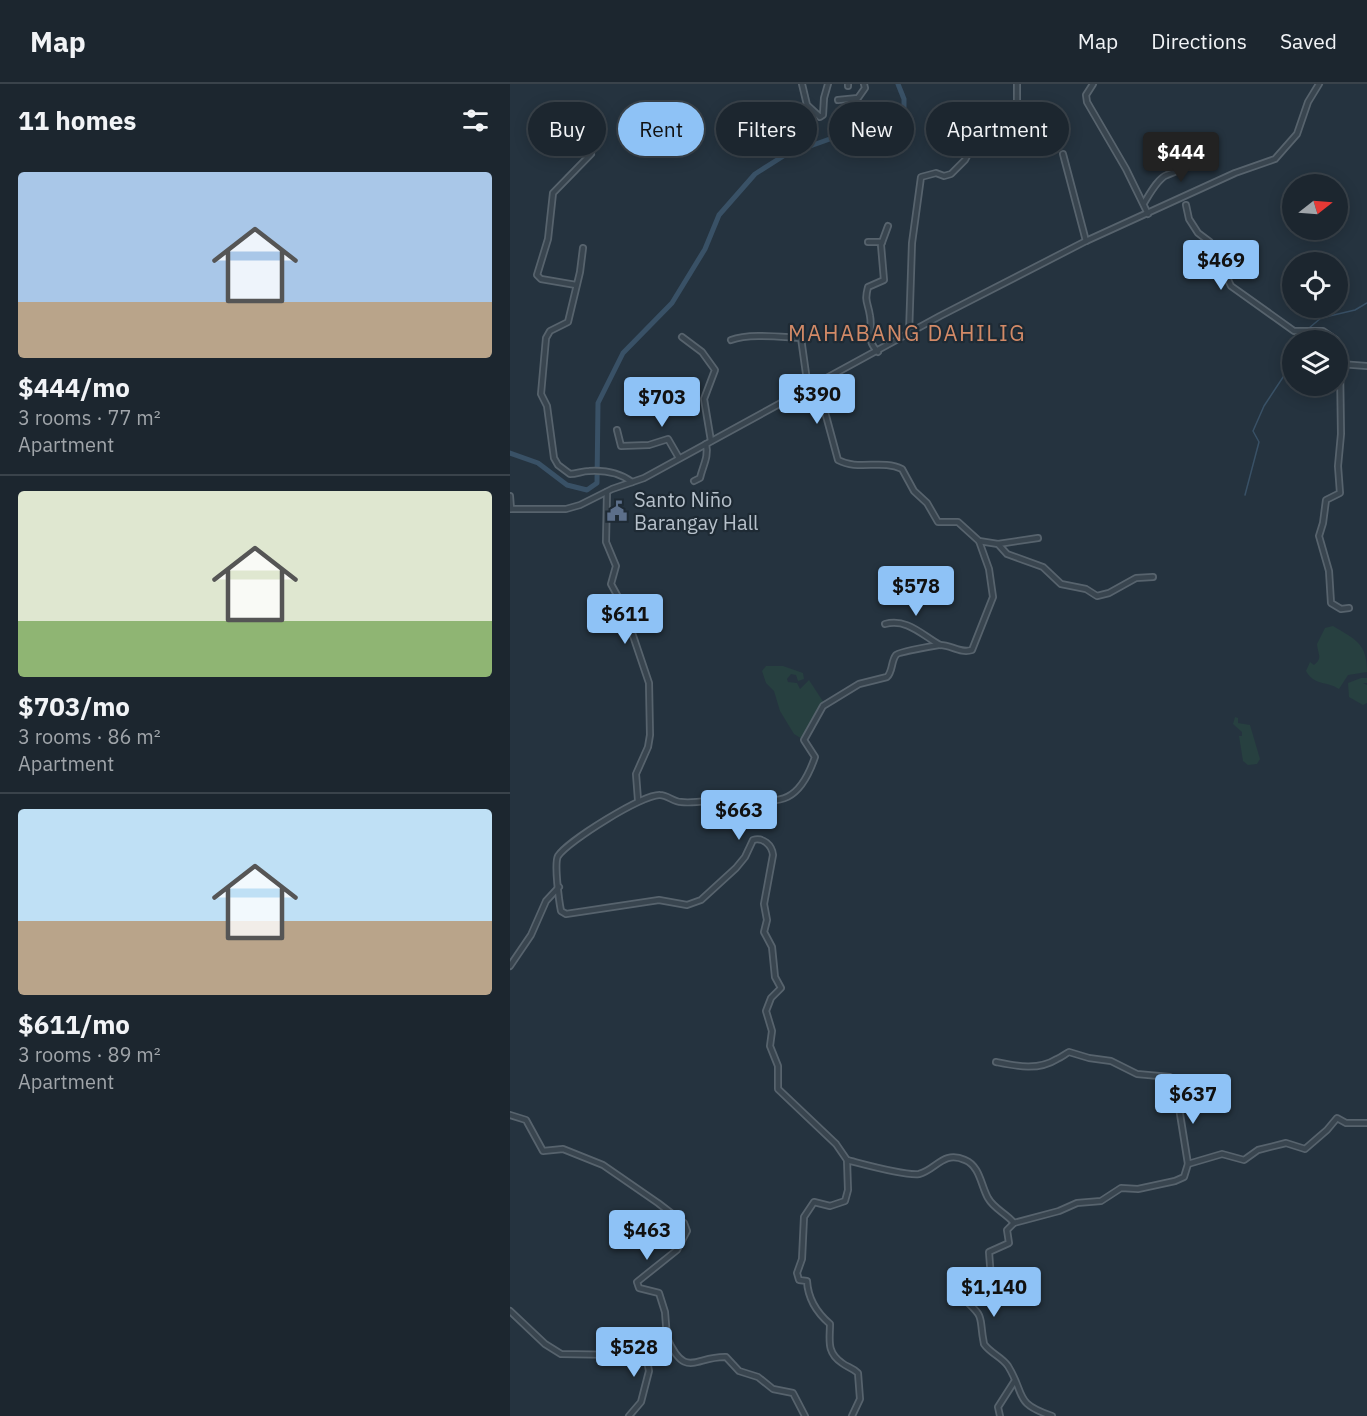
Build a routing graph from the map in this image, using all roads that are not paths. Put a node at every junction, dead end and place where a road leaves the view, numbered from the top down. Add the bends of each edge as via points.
1 (802, 84) edge
2 (828, 84) edge
3 (864, 84) edge
4 (1017, 84) edge
5 (1093, 84) edge
6 (1319, 84) edge
7 (838, 100) dead end
8 (1186, 154) dead end
9 (589, 156) edge
10 (1064, 156) edge
11 (1185, 202) junction
12 (1144, 203) junction
13 (1148, 214) junction
14 (888, 226) dead end
15 (1086, 241) junction
16 (868, 242) dead end
17 (882, 242) junction
18 (583, 248) dead end
19 (576, 285) junction
20 (1293, 330) edge
21 (909, 334) junction
22 (682, 337) dead end
23 (731, 340) dead end
24 (878, 352) junction
25 (1348, 365) edge
26 (1367, 366) edge
27 (820, 382) junction
28 (807, 388) junction
29 (1340, 396) edge
30 (617, 430) dead end
31 (708, 443) junction
32 (679, 458) junction
33 (694, 481) dead end
34 (632, 482) junction
35 (607, 492) junction
36 (510, 496) edge
37 (510, 509) edge
38 (1038, 538) dead end
39 (979, 541) junction
40 (998, 544) junction
41 (1153, 578) dead end
42 (1349, 608) dead end
43 (885, 624) dead end
44 (940, 645) junction
45 (638, 800) junction
46 (559, 887) junction
47 (510, 966) edge
48 (996, 1062) dead end
49 (510, 1115) edge
50 (1367, 1123) edge
51 (847, 1160) junction
52 (1188, 1164) junction
53 (1014, 1223) junction
54 (510, 1311) edge
55 (667, 1338) junction
56 (644, 1345) junction
57 (1014, 1382) junction
58 (629, 1416) edge
59 (805, 1416) edge
60 (852, 1416) edge
61 (1000, 1416) edge
62 (1052, 1416) edge

1 - 2 street via 807,105 820,117
3 - 7 street via 858,98
4 - 21 street via 1017,110 982,107 977,115 974,143 951,174 921,177 911,265
5 - 12 street via 1086,95 1087,102
6 - 11 street via 1297,134 1275,159 1235,173
8 - 12 street via 1187,164 1164,176
9 - 19 street via 553,193 548,239 537,275
10 - 15 street
11 - 13 street
11 - 20 street via 1189,219 1210,242 1231,286
12 - 13 street
13 - 15 street
14 - 17 street
15 - 21 street
16 - 17 street
17 - 24 street via 884,280 868,287 865,300 870,317 869,340
18 - 19 street
19 - 34 street via 568,322 550,331 546,339 541,394 547,406 556,463 570,474 601,471
21 - 24 street
22 - 31 street via 702,352 715,370 704,399
23 - 28 street via 756,335 801,338
24 - 27 street
25 - 26 street
27 - 28 street
27 - 39 street via 838,460 852,466 902,469 914,492 931,508 934,519 958,522
28 - 31 street
29 - 42 street via 1340,493 1326,500 1319,536 1329,571 1330,603 1341,609
30 - 32 street via 621,446 649,445 668,439
31 - 32 street
31 - 33 street via 700,478
32 - 34 street
34 - 35 street
35 - 37 street via 566,508
35 - 45 street via 606,542 616,566 611,584 623,606 649,683 650,735 636,774
36 - 37 street
38 - 40 street
39 - 40 street
39 - 44 street via 992,583 991,606 972,650
40 - 41 street via 1007,554 1043,567 1061,584 1086,589 1097,596 1136,578
43 - 44 street via 905,624
44 - 45 street via 898,653 887,677 859,684 820,707 804,740 815,757 793,794 774,802 679,802 659,795
45 - 46 street via 590,829 561,854 557,860
46 - 47 street via 546,901 531,935
46 - 51 street via 561,911 566,914 659,900 691,904 709,896 745,857 753,840 771,846 764,932 772,947 775,977 781,987 766,1011 772,1031 770,1046 778,1066 777,1086 840,1148
48 - 52 street via 1036,1066 1069,1052 1112,1061 1137,1074 1170,1077 1176,1089
49 - 55 street via 526,1120 543,1151 563,1149 603,1165 686,1226 686,1237 677,1250 637,1282 641,1289 658,1293 665,1312
50 - 52 street via 1346,1123 1337,1118 1305,1149 1286,1143 1258,1150 1244,1160 1222,1154
51 - 53 street via 911,1174 924,1172 944,1159 965,1159 977,1171 990,1203
51 - 60 street via 845,1201 830,1206 814,1202 806,1211 797,1275 799,1280 807,1281 812,1302 830,1324 831,1352 859,1375 860,1399
52 - 53 street via 1184,1177 1175,1181 1138,1189 1120,1188 1101,1201 1077,1203
53 - 57 street via 1007,1230 1009,1243 990,1252 991,1278 967,1288 961,1295 980,1315 986,1347 1006,1364
54 - 56 street via 560,1353 615,1355
55 - 56 street
55 - 59 street via 684,1362 726,1358 739,1371 758,1377 773,1389 793,1393
56 - 58 street via 649,1371 642,1402
57 - 61 street via 998,1407
57 - 62 street via 1027,1406

